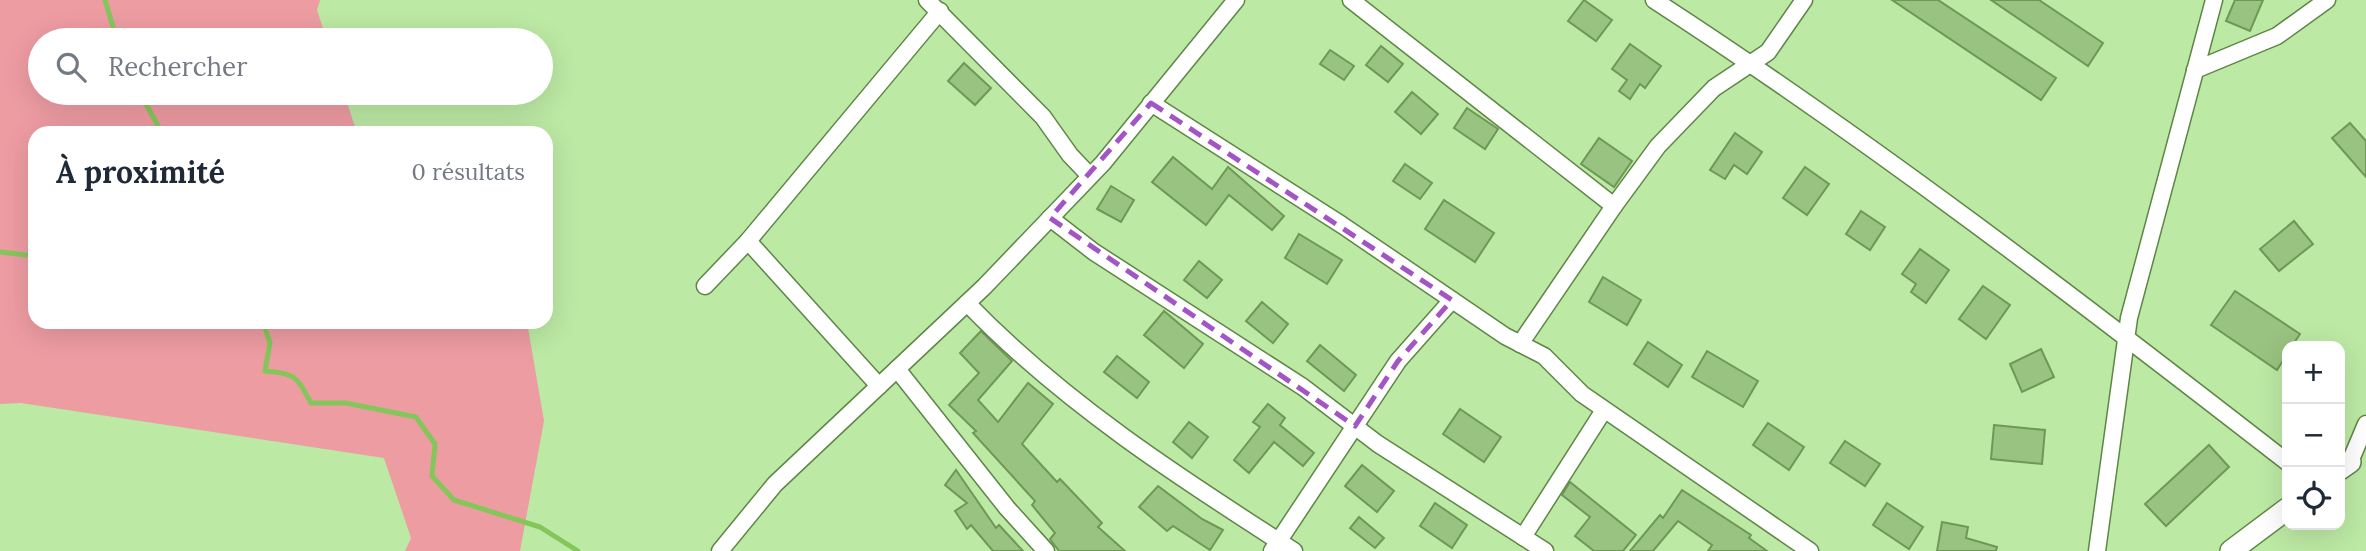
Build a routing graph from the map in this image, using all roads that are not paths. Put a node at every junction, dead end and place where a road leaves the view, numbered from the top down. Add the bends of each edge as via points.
1 (1236, 0) edge
2 (1350, 0) edge
3 (1654, 0) edge
4 (1804, 0) edge
5 (2214, 0) edge
6 (2328, 0) edge
7 (934, 5) edge
8 (1752, 64) junction
9 (2195, 70) junction
10 (1151, 103) junction
11 (1090, 176) junction
12 (1614, 206) junction
13 (1050, 218) junction
14 (748, 242) junction
15 (705, 286) dead end
16 (1452, 300) junction
17 (967, 303) junction
18 (2127, 338) junction
19 (1520, 344) junction
20 (897, 369) junction
21 (879, 386) junction
22 (1604, 410) junction
23 (2366, 424) edge
24 (1355, 426) junction
25 (2282, 458) edge
26 (2352, 462) edge
27 (2282, 513) edge
28 (1523, 537) junction
29 (1276, 546) edge
30 (720, 551) edge
31 (1046, 551) edge
32 (1294, 551) edge
33 (1545, 551) edge
34 (1810, 551) edge
35 (2097, 551) edge
36 (2231, 551) edge

1 - 10 street
2 - 12 street
3 - 8 street
4 - 8 street via 1768,52
5 - 9 street
6 - 9 street via 2277,36
7 - 11 street via 1043,117
7 - 14 street
8 - 12 street via 1714,88 1658,146
8 - 18 street
9 - 18 street
10 - 11 street
10 - 16 street
11 - 13 street
12 - 19 street
13 - 17 street
13 - 24 street
14 - 15 street
14 - 21 street
16 - 19 street
16 - 24 street via 1398,361
17 - 20 street
17 - 29 street via 999,337 1097,416
18 - 25 street
18 - 35 street
19 - 22 street via 1544,356
20 - 21 street
20 - 31 street
21 - 30 street via 775,484
22 - 28 street
22 - 34 street
23 - 26 street
24 - 28 street
24 - 29 street
27 - 36 street
28 - 33 street
29 - 32 street

